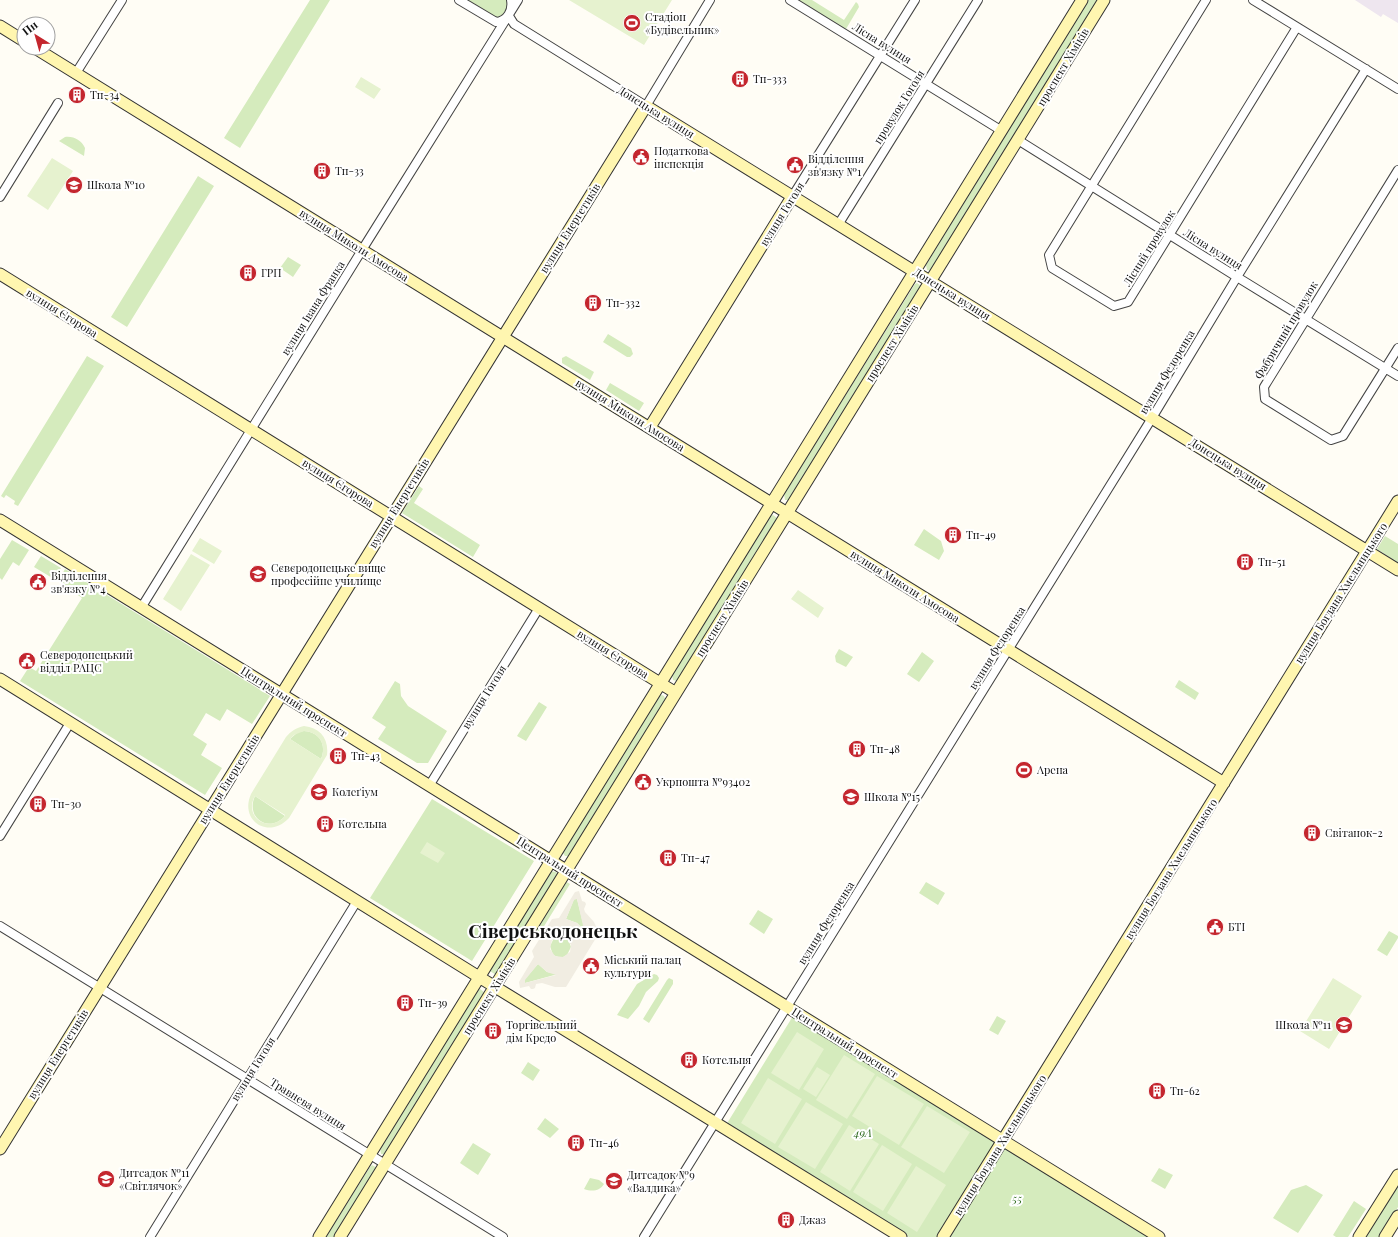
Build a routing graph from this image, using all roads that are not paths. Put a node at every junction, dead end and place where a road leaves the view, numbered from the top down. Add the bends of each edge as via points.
1 (122, 0) edge
2 (459, 0) edge
3 (511, 0) edge
4 (518, 0) edge
5 (710, 0) edge
6 (790, 0) edge
7 (914, 0) edge
8 (978, 0) edge
9 (1082, 0) edge
10 (1104, 0) edge
11 (1206, 0) edge
12 (1253, 0) edge
13 (509, 16) junction
14 (0, 26) edge
15 (1297, 27) junction
16 (16, 36) edge
17 (48, 56) edge
18 (880, 56) junction
19 (1366, 69) junction
20 (76, 73) junction
21 (926, 84) junction
22 (1398, 89) edge
23 (58, 103) dead end
24 (646, 106) junction
25 (1002, 131) junction
26 (1018, 140) junction
27 (1398, 170) edge
28 (1092, 186) junction
29 (0, 197) edge
30 (792, 197) junction
31 (838, 225) junction
32 (1170, 235) junction
33 (362, 250) junction
34 (915, 272) junction
35 (0, 274) edge
36 (1237, 277) junction
37 (930, 281) junction
38 (1305, 319) junction
39 (502, 336) junction
40 (1398, 348) edge
41 (1386, 368) junction
42 (1398, 376) edge
43 (1152, 418) junction
44 (650, 427) junction
45 (251, 430) junction
46 (1398, 501) edge
47 (772, 503) junction
48 (787, 512) junction
49 (391, 516) junction
50 (0, 520) edge
51 (1367, 551) junction
52 (1398, 570) edge
53 (141, 608) junction
54 (540, 608) junction
55 (1009, 650) junction
56 (0, 679) edge
57 (661, 683) junction
58 (676, 693) junction
59 (281, 694) junction
60 (70, 723) junction
61 (1224, 783) junction
62 (429, 786) junction
63 (210, 810) junction
64 (0, 836) edge
65 (551, 861) junction
66 (566, 871) junction
67 (357, 901) junction
68 (0, 926) edge
69 (479, 977) junction
70 (494, 987) junction
71 (100, 988) junction
72 (787, 1007) junction
73 (247, 1079) junction
74 (715, 1122) junction
75 (1003, 1140) junction
76 (0, 1149) edge
77 (370, 1155) junction
78 (385, 1164) junction
79 (1398, 1175) edge
80 (1398, 1216) edge
81 (150, 1237) edge
82 (319, 1237) edge
83 (340, 1237) edge
84 (503, 1237) edge
85 (644, 1237) edge
86 (901, 1237) edge
87 (943, 1237) edge
88 (1160, 1237) edge
89 (1359, 1237) edge
90 (1385, 1237) edge

1 - 20 street
2 - 13 street via 496,22 501,22
3 - 13 street
4 - 13 street, вулиця Івана Франка
5 - 24 street, вулиця Енергетиків
6 - 18 street, Лісна вулиця
7 - 18 street, вулиця Гоголя
8 - 21 street, провулок Гоголя
9 - 25 street, проспект Хіміків
10 - 26 street, проспект Хіміків
11 - 28 street, Лісний провулок
12 - 15 street
13 - 24 street, Донецька вулиця via 514,24
13 - 33 street, вулиця Івана Франка
14 - 16 street
15 - 19 street
15 - 32 street, Лісний провулок
17 - 20 street, вулиця Миколи Амосова
18 - 21 street, Лісна вулиця
18 - 30 street, вулиця Гоголя
19 - 22 street
19 - 36 street, вулиця Федоренка
20 - 33 street, вулиця Миколи Амосова
21 - 25 street, Лісна вулиця
21 - 31 street, провулок Гоголя
23 - 29 street
24 - 30 street, Донецька вулиця
24 - 39 street, вулиця Енергетиків
25 - 34 street, проспект Хіміків
26 - 28 street, Лісна вулиця
26 - 37 street, проспект Хіміків
27 - 38 street, Фабричний провулок
28 - 32 street, Лісна вулиця
28 - 32 street, Лісний провулок via 1049,255 1052,268 1114,306 1128,302
30 - 31 street, Донецька вулиця
30 - 44 street, вулиця Гоголя
31 - 34 street, Донецька вулиця
32 - 36 street, Лісна вулиця
33 - 39 street, вулиця Миколи Амосова
33 - 45 street, вулиця Івана Франка
34 - 37 street, Донецька вулиця
34 - 47 street, проспект Хіміків
35 - 45 street, вулиця Єгорова
36 - 38 street, Лісна вулиця
36 - 43 street, вулиця Федоренка
37 - 43 street, Донецька вулиця
37 - 48 street, проспект Хіміків
38 - 41 street, Лісна вулиця
38 - 41 street, Фабричний провулок via 1264,386 1265,399 1331,440 1343,436
39 - 44 street, вулиця Миколи Амосова
39 - 49 street, вулиця Енергетиків
40 - 41 street, Фабричний провулок
41 - 42 street, Лісна вулиця
43 - 51 street, Донецька вулиця
43 - 55 street, вулиця Федоренка
44 - 47 street, вулиця Миколи Амосова
45 - 49 street, вулиця Єгорова
45 - 53 street, вулиця Івана Франка
46 - 51 street, вулиця Богдана Хмельницького
47 - 48 street, вулиця Миколи Амосова
47 - 57 street, проспект Хіміків
48 - 55 street, вулиця Миколи Амосова
48 - 58 street, проспект Хіміків
49 - 54 street, вулиця Єгорова
49 - 59 street, вулиця Енергетиків
50 - 53 street, Центральний проспект
51 - 52 street, Донецька вулиця
51 - 61 street, вулиця Богдана Хмельницького
53 - 59 street, Центральний проспект
54 - 57 street, вулиця Єгорова
54 - 62 street, вулиця Гоголя
55 - 61 street, вулиця Миколи Амосова
55 - 72 street, вулиця Федоренка
56 - 60 street
57 - 58 street, вулиця Єгорова
57 - 65 street, проспект Хіміків
58 - 66 street, проспект Хіміків
59 - 62 street, Центральний проспект
59 - 63 street, вулиця Енергетиків
60 - 63 street
60 - 64 street
61 - 75 street, вулиця Богдана Хмельницького
62 - 65 street, Центральний проспект
63 - 67 street
63 - 71 street, вулиця Енергетиків
65 - 66 street, Центральний проспект
65 - 69 street, проспект Хіміків
66 - 70 street, проспект Хіміків
66 - 72 street, Центральний проспект
67 - 69 street
67 - 73 street, вулиця Гоголя
68 - 71 street, Травнева вулиця
69 - 70 street
69 - 77 street, проспект Хіміків
70 - 74 street
70 - 78 street, проспект Хіміків
71 - 73 street, Травнева вулиця
71 - 76 street, вулиця Енергетиків
72 - 74 street, вулиця Федоренка
72 - 75 street, Центральний проспект
73 - 77 street, Травнева вулиця
73 - 81 street, вулиця Гоголя
74 - 85 street, вулиця Федоренка
74 - 86 street
75 - 87 street, вулиця Богдана Хмельницького
75 - 88 street, Центральний проспект
77 - 78 street, Травнева вулиця
77 - 82 street, проспект Хіміків
78 - 83 street, проспект Хіміків
78 - 84 street, Травнева вулиця
79 - 89 street
80 - 90 street

